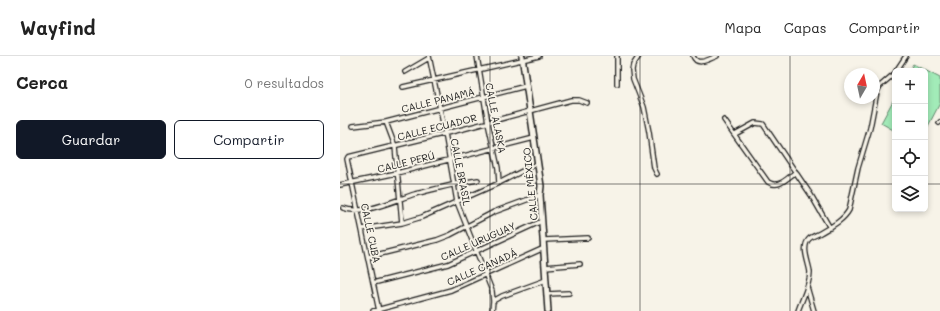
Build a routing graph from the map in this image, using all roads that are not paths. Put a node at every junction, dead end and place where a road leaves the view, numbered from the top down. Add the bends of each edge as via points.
1 (477, 56) edge
2 (539, 56) edge
3 (617, 56) edge
4 (639, 56) edge
5 (693, 56) edge
6 (717, 56) edge
7 (906, 56) edge
8 (429, 57) edge
9 (522, 58) edge
10 (898, 68) edge
11 (479, 70) junction
12 (405, 72) dead end
13 (892, 76) edge
14 (434, 80) junction
15 (617, 84) dead end
16 (526, 86) junction
17 (403, 87) dead end
18 (484, 97) junction
19 (587, 103) dead end
20 (440, 107) junction
21 (531, 111) junction
22 (724, 120) dead end
23 (386, 122) junction
24 (488, 123) junction
25 (353, 126) dead end
26 (445, 133) junction
27 (735, 134) junction
28 (534, 138) junction
29 (395, 146) junction
30 (494, 148) junction
31 (347, 159) joint
32 (450, 160) junction
33 (538, 163) junction
34 (796, 172) junction
35 (397, 173) junction
36 (657, 174) dead end
37 (478, 180) dead end
38 (499, 182) junction
39 (352, 183) junction
40 (454, 184) junction
41 (340, 185) edge
42 (540, 195) junction
43 (400, 198) junction
44 (457, 202) junction
45 (343, 208) dead end
46 (358, 210) junction
47 (542, 222) junction
48 (402, 223) junction
49 (466, 226) junction
50 (830, 228) junction
51 (362, 229) junction
52 (588, 238) dead end
53 (544, 240) junction
54 (544, 248) junction
55 (476, 251) junction
56 (368, 257) junction
57 (580, 264) dead end
58 (545, 267) junction
59 (485, 276) junction
60 (546, 280) junction
61 (373, 283) junction
62 (807, 286) junction
63 (569, 293) dead end
64 (547, 294) junction
65 (493, 300) junction
66 (379, 310) edge
67 (373, 311) edge
68 (492, 311) edge
69 (548, 311) edge
70 (798, 311) edge
71 (814, 311) edge

1 - 11 street, CALLE ALASKA
2 - 9 street
3 - 15 street
4 - 36 street via 633,64 633,79 644,107
5 - 6 street via 700,62
7 - 10 street
8 - 12 street
8 - 14 street, CALLE BRASIL
9 - 11 street
9 - 16 street, CALLE MÉXICO
11 - 14 street
11 - 18 street, CALLE ALASKA
13 - 50 street via 877,92 849,210
14 - 17 street
14 - 20 street, CALLE BRASIL
16 - 18 street, CALLE PANAMÁ
16 - 21 street, CALLE MÉXICO
18 - 20 street, CALLE PANAMÁ
18 - 24 street, CALLE ALASKA
19 - 21 street, CALLE ECUADOR via 576,99
20 - 23 street, CALLE PANAMÁ
20 - 26 street, CALLE BRASIL
21 - 24 street, CALLE ECUADOR
21 - 28 street, CALLE MÉXICO
22 - 27 street
23 - 25 street, CALLE PANAMÁ
23 - 29 street
24 - 26 street, CALLE ECUADOR
24 - 30 street, CALLE ALASKA
26 - 29 street, CALLE ECUADOR
26 - 32 street, CALLE BRASIL
27 - 34 street via 755,123 763,124
27 - 34 street via 771,184 780,184
28 - 30 street, CALLE PERÚ
28 - 33 street, CALLE MÉXICO
29 - 31 street, CALLE ECUADOR
29 - 35 street
30 - 32 street, CALLE PERÚ
30 - 38 street, CALLE ALASKA
31 - 39 street, CALLE CUBA
32 - 35 street, CALLE PERÚ
32 - 40 street, CALLE BRASIL
33 - 38 street
33 - 42 street, CALLE MÉXICO
34 - 50 street
35 - 39 street, CALLE PERÚ
35 - 43 street
37 - 40 street
38 - 44 street
39 - 41 street, CALLE PERÚ
39 - 46 street, CALLE CUBA
40 - 43 street
40 - 44 street, CALLE BRASIL
42 - 47 street, CALLE MÉXICO
42 - 49 street via 494,212
43 - 46 street via 376,207
43 - 48 street
44 - 48 street
44 - 49 street, CALLE BRASIL
45 - 46 street
46 - 51 street, CALLE CUBA
47 - 53 street, CALLE MÉXICO
47 - 55 street, CALLE URUGUAY
48 - 51 street
49 - 55 street, CALLE BRASIL
49 - 56 street via 438,240
50 - 62 street via 809,239 806,244 810,273
51 - 56 street, CALLE CUBA
52 - 53 street
53 - 54 street, CALLE MÉXICO
54 - 58 street, CALLE MÉXICO
54 - 59 street, CALLE CANADÁ
55 - 59 street, CALLE BRASIL
55 - 61 street, CALLE URUGUAY via 448,264
56 - 61 street, CALLE CUBA
57 - 58 street
58 - 60 street, CALLE MÉXICO
59 - 65 street, CALLE BRASIL
59 - 66 street, CALLE CANADÁ via 451,290
60 - 64 street, CALLE MÉXICO
60 - 65 street
61 - 66 street, CALLE CUBA
62 - 70 street
62 - 71 street
63 - 64 street
64 - 69 street, CALLE MÉXICO
65 - 68 street, CALLE BRASIL
66 - 67 street, CALLE CANADÁ

